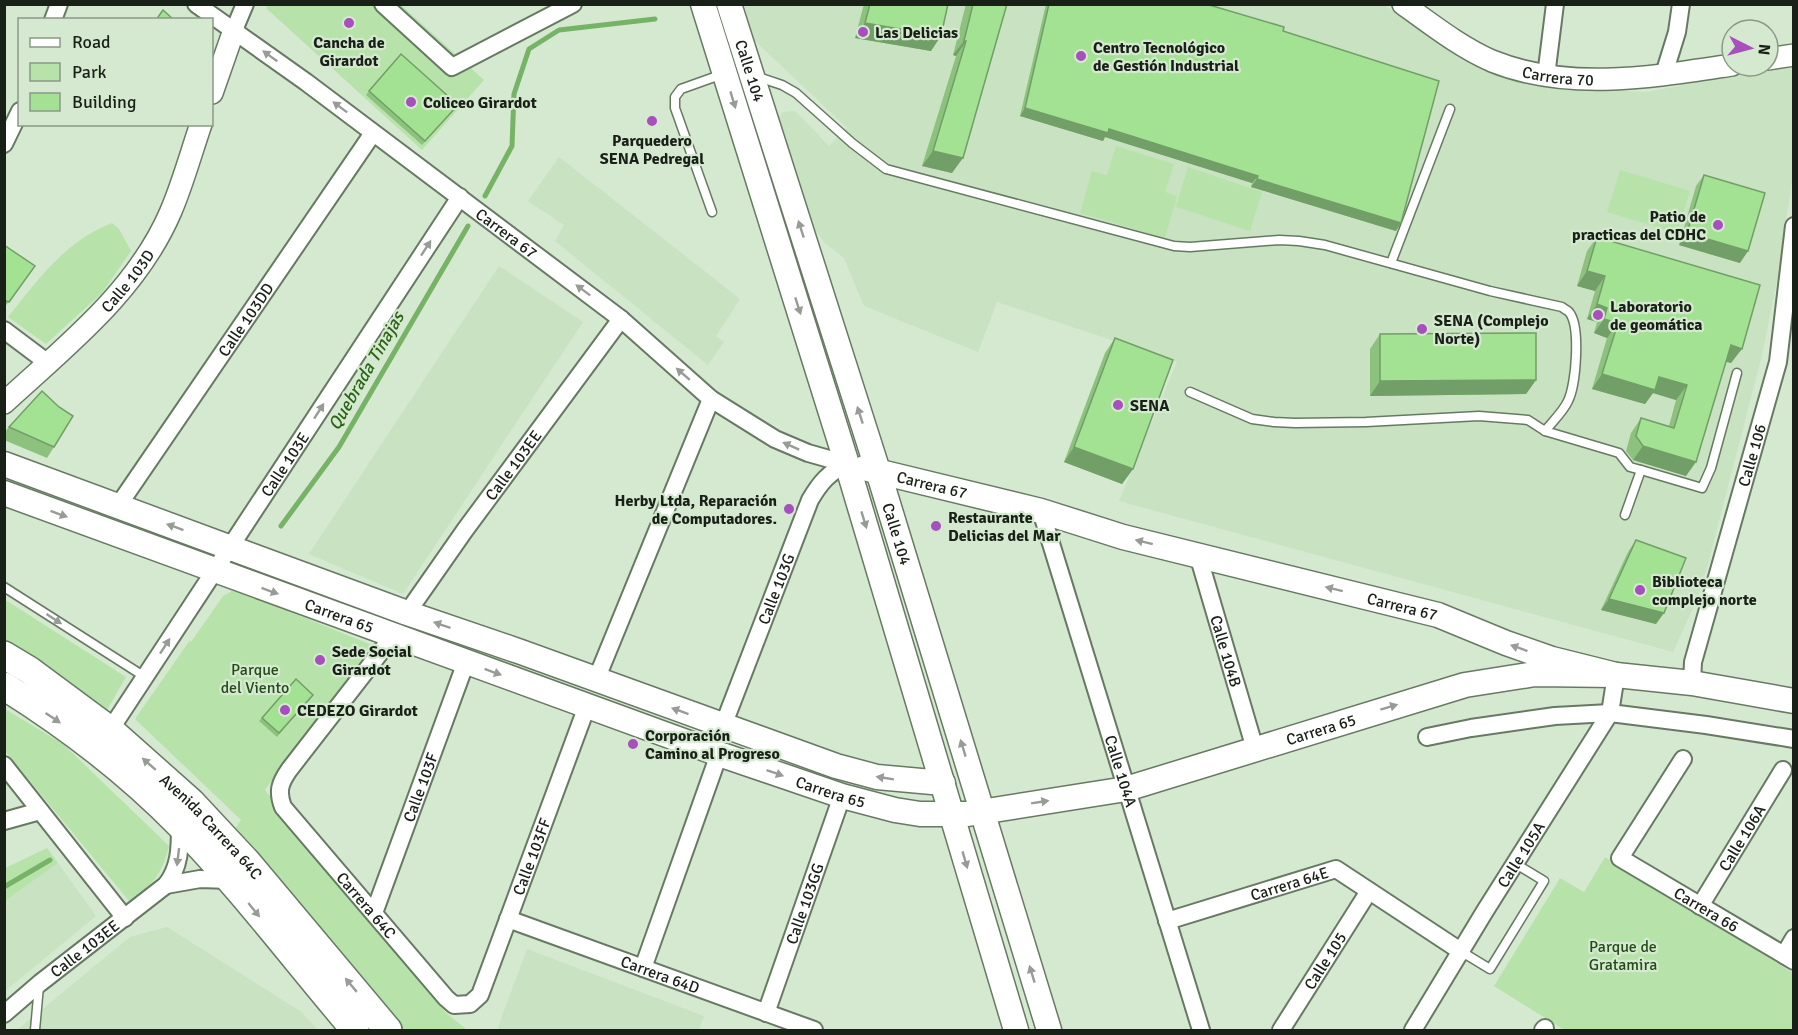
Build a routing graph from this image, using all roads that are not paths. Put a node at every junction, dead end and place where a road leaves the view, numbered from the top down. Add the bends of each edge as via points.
1 (196, 4) edge
2 (245, 4) edge
3 (383, 4) edge
4 (573, 4) edge
5 (703, 4) edge
6 (729, 4) edge
7 (1403, 4) edge
8 (1555, 4) edge
9 (1681, 4) edge
10 (234, 30) junction
11 (1720, 67) edge
12 (725, 73) junction
13 (752, 74) junction
14 (1664, 74) junction
15 (1546, 76) junction
16 (213, 90) edge
17 (1450, 109) dead end
18 (18, 115) edge
19 (200, 126) edge
20 (373, 133) junction
21 (4, 144) edge
22 (460, 197) junction
23 (712, 212) dead end
24 (1794, 226) edge
25 (1391, 263) junction
26 (621, 319) junction
27 (4, 330) edge
28 (1786, 362) edge
29 (48, 363) junction
30 (1737, 373) dead end
31 (1190, 393) dead end
32 (711, 399) junction
33 (4, 403) edge
34 (1545, 431) junction
35 (4, 464) edge
36 (847, 464) junction
37 (1641, 470) junction
38 (878, 471) junction
39 (4, 494) edge
40 (118, 506) junction
41 (1041, 511) junction
42 (1625, 516) dead end
43 (230, 548) junction
44 (1198, 555) junction
45 (215, 571) junction
46 (4, 587) edge
47 (407, 613) junction
48 (393, 636) junction
49 (4, 655) edge
50 (466, 662) junction
51 (1616, 675) junction
52 (145, 677) junction
53 (596, 680) junction
54 (1692, 683) junction
55 (4, 686) edge
56 (1794, 701) edge
57 (587, 706) junction
58 (1610, 713) junction
59 (723, 726) junction
60 (110, 730) junction
61 (1426, 737) dead end
62 (1794, 739) edge
63 (1255, 749) junction
64 (719, 754) junction
65 (1683, 759) dead end
66 (4, 765) edge
67 (1783, 770) dead end
68 (973, 782) junction
69 (943, 783) junction
70 (1126, 789) junction
71 (843, 796) junction
72 (40, 810) junction
73 (982, 812) junction
74 (952, 815) junction
75 (4, 821) edge
76 (180, 825) junction
77 (1516, 864) junction
78 (230, 880) junction
79 (166, 885) junction
80 (1369, 891) junction
81 (1700, 906) junction
82 (374, 914) junction
83 (125, 918) junction
84 (508, 920) junction
85 (1167, 921) junction
86 (1794, 938) edge
87 (1462, 952) junction
88 (1789, 958) edge
89 (643, 969) junction
90 (40, 983) junction
91 (470, 1004) joint
92 (766, 1013) junction
93 (4, 1014) edge
94 (35, 1030) edge
95 (355, 1030) edge
96 (388, 1030) edge
97 (814, 1030) edge
98 (1016, 1030) edge
99 (1049, 1030) edge
100 (1201, 1030) edge
101 (1281, 1030) edge
102 (1413, 1030) edge

1 - 10 street, Carrera 67
2 - 10 street
3 - 4 street via 452,67
5 - 12 main road, Calle 104
6 - 13 main road, Calle 104
7 - 15 street, Carrera 70 via 1491,60
8 - 15 street
9 - 14 street
10 - 16 street
20 -> 10 street, Carrera 67
11 - 14 street, Carrera 70
12 - 23 lane via 681,89 675,97 675,108
12 -> 36 main road, Calle 104
13 - 25 lane via 796,93 886,169 1174,246 1299,241
38 -> 13 main road, Calle 104
14 - 15 street, Carrera 70 via 1600,80
17 - 25 lane
18 - 21 street
19 - 29 street, Calle 103D via 171,212 144,261 111,304
20 - 22 street, Carrera 67
20 - 40 street, Calle 103DD
26 -> 22 street, Carrera 67
43 -> 22 street, Calle 103E
24 - 28 street, Calle 106
25 - 34 lane via 1562,307 1570,313 1575,324 1574,376 1568,401
32 -> 26 street, Carrera 67
26 - 47 street, Calle 103EE
27 - 29 street
28 - 54 street, Calle 106 via 1694,662
29 - 33 street, Calle 103D
30 - 37 lane via 1702,488
31 - 34 lane via 1252,419 1274,422 1479,416 1528,420
36 -> 32 street, Carrera 67 via 776,439
32 - 53 street
34 - 37 lane via 1618,453 1630,467
35 - 40 main road, Carrera 65
36 - 38 main road, Carrera 67
36 - 59 street, Calle 103G via 823,479 810,501
36 -> 69 main road, Calle 104
37 - 42 lane
38 - 41 main road, Carrera 67
68 -> 38 main road, Calle 104
39 -> 45 main road, Carrera 65
43 -> 40 main road, Carrera 65
44 -> 41 main road, Carrera 67
41 - 70 street, Calle 104A
43 - 45 street, Calle 103E
43 - 47 main road, Carrera 65
51 -> 44 main road, Carrera 67 via 1528,651 1438,615
44 - 63 street, Calle 104B
45 -> 48 main road, Carrera 65
52 -> 45 street, Calle 103E
46 -> 52 lane
53 -> 47 main road, Carrera 65
48 - 50 main road, Carrera 65
48 - 82 street, Carrera 64C via 279,786 283,807
49 - 60 main road, Avenida Carrera 64C
50 -> 57 main road, Carrera 65
50 - 82 street, Calle 103F
51 - 54 main road, Carrera 67
51 - 58 street, Calle 105A
63 -> 51 main road, Carrera 65 via 1465,685 1534,674
52 - 60 street, Calle 103E
59 -> 53 main road, Carrera 65
54 - 56 main road, Carrera 67
55 -> 76 main road, Avenida Carrera 64C via 75,732
57 - 64 main road, Carrera 65
57 - 84 street, Calle 103FF
58 - 61 street via 1555,716
58 - 62 street
58 - 77 street, Calle 105A
69 -> 59 main road, Carrera 65 via 857,772
96 -> 60 main road, Avenida Carrera 64C via 220,831
63 - 70 main road, Carrera 65
64 -> 71 main road, Carrera 65
64 - 89 street
65 - 81 street, Carrera 66 via 1620,858
66 - 72 street
67 - 81 street, Calle 106A
68 - 69 street, Carrera 65
68 - 73 main road, Calle 104
69 - 74 main road, Calle 104
73 -> 70 main road, Carrera 65
70 - 85 street, Calle 104A
71 - 74 main road, Carrera 65 via 895,810
71 - 92 street, Calle 103GG
72 - 75 street
72 - 83 street
73 - 74 main road, Carrera 65
99 -> 73 main road, Calle 104
74 -> 98 main road, Calle 104
76 - 78 main road, Avenida Carrera 64C
76 -> 79 street, Calle 103EE via 177,869
77 - 87 street, Calle 105A
77 - 87 lane via 1544,881 1538,891 1490,969
78 - 79 street, Calle 103EE via 200,879
78 -> 95 main road, Avenida Carrera 64C
79 - 83 street, Calle 103EE
80 - 85 street, Carrera 64E via 1336,869
80 - 87 street, Carrera 64E
80 - 101 street, Calle 105
81 - 88 street, Carrera 66
82 - 91 street, Carrera 64C via 446,998 454,1005
83 - 90 street, Calle 103EE
84 - 89 street, Carrera 64D
84 - 91 street, Calle 103FF via 480,995
85 - 100 street, Calle 104A
86 - 88 street
87 - 102 street, Calle 105A
89 - 92 street, Carrera 64D
90 - 93 street, Calle 103EE
90 - 94 lane
92 - 97 street, Carrera 64D

